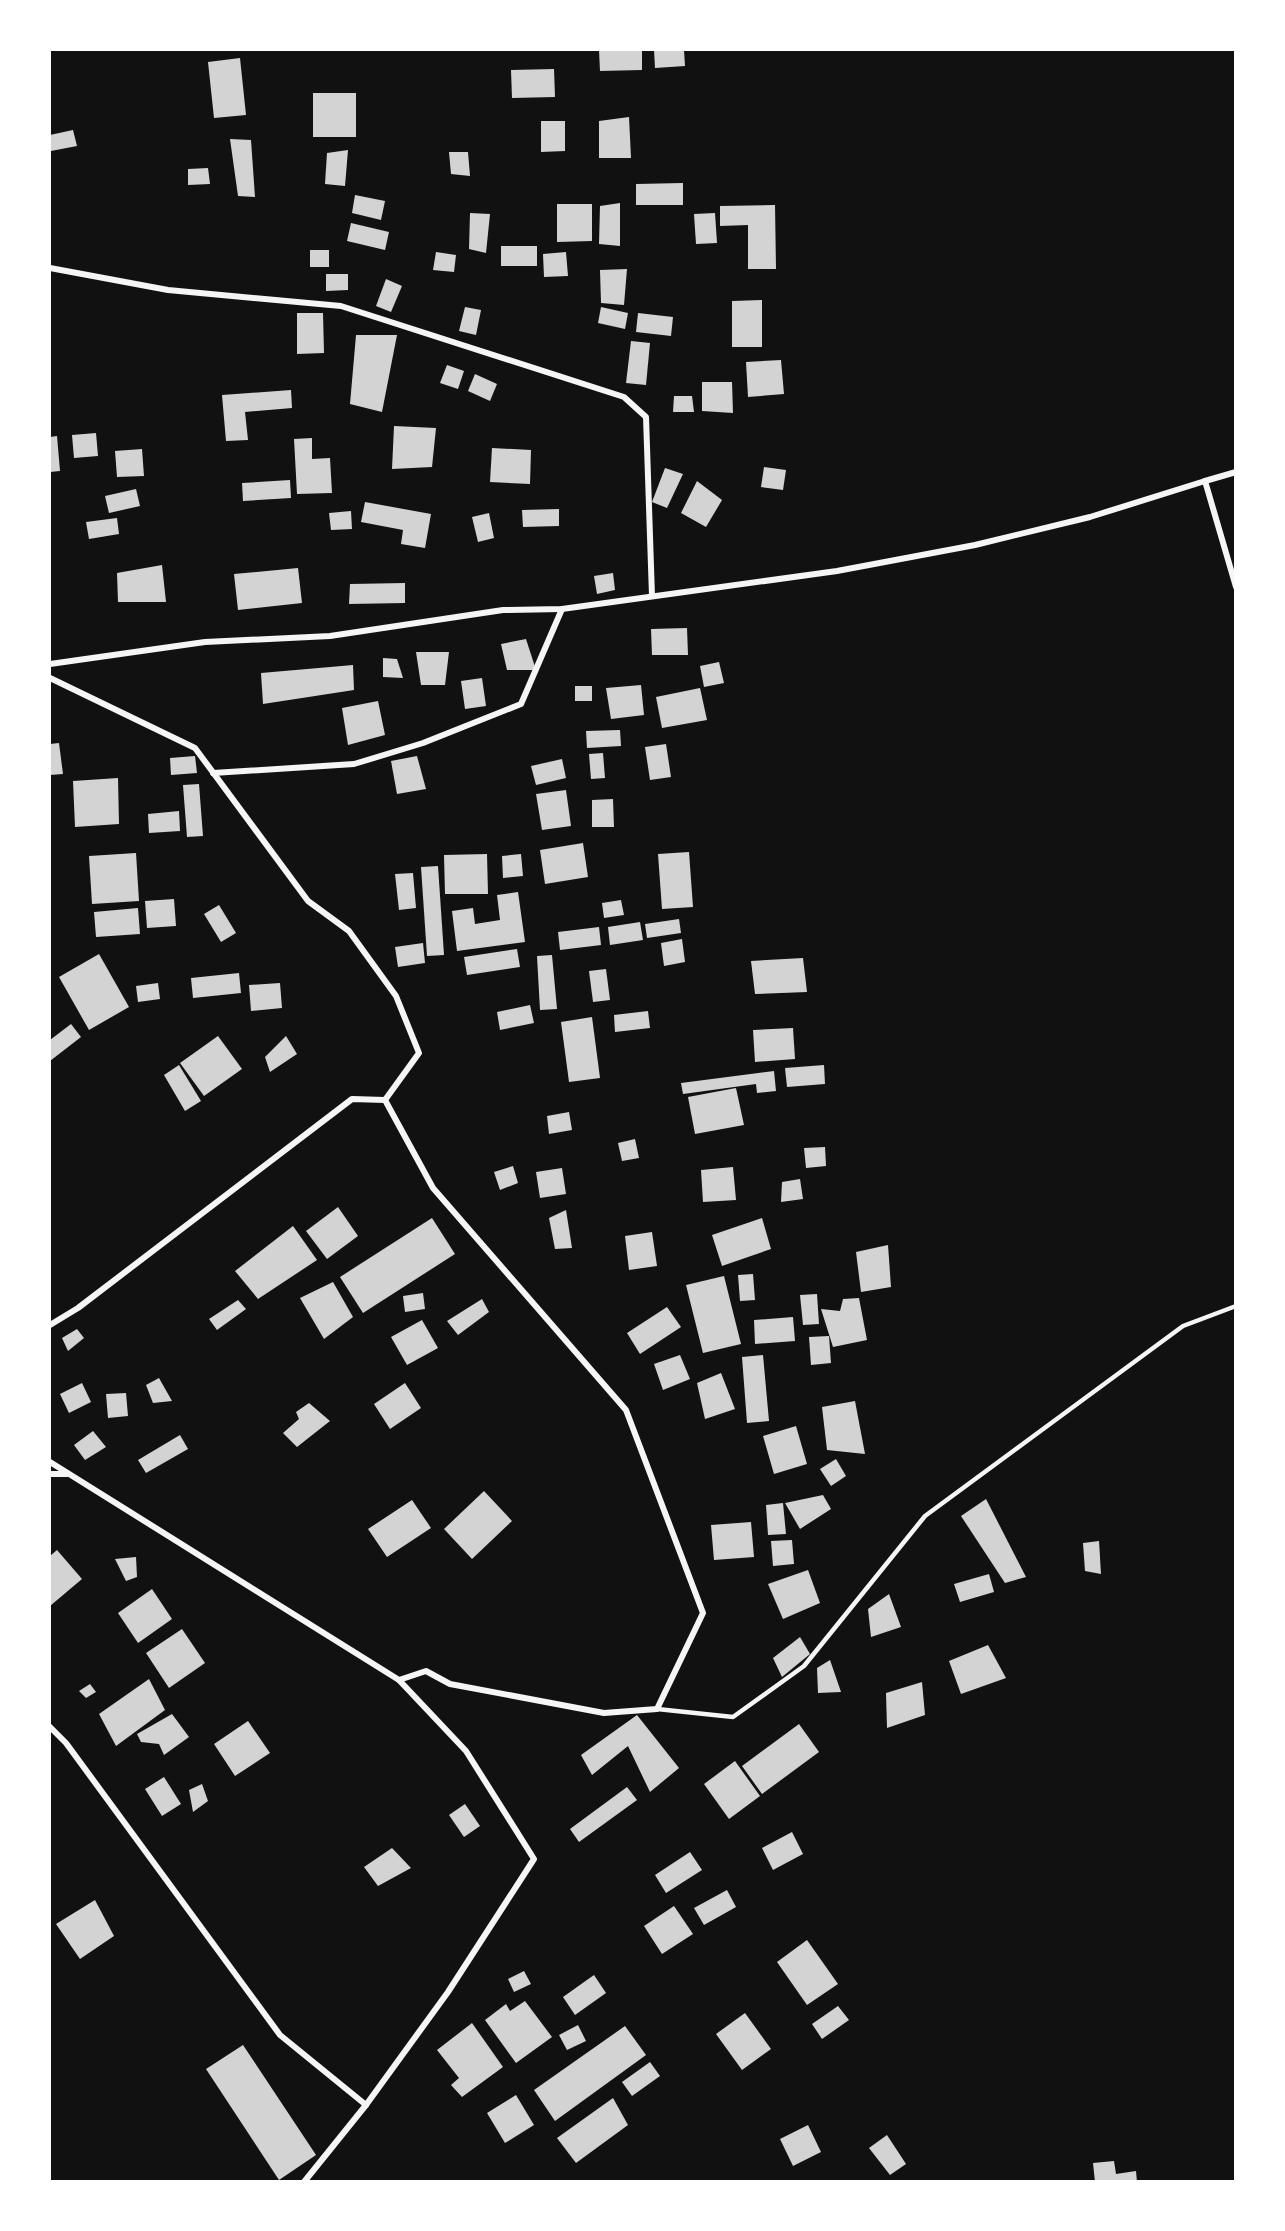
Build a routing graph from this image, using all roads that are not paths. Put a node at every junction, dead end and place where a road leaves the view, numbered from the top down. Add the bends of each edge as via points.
1 (50, 268) edge
2 (1236, 472) edge
3 (1205, 481) junction
4 (1236, 586) edge
5 (652, 596) junction
6 (562, 609) junction
7 (50, 664) edge
8 (50, 678) edge
9 (213, 772) junction
10 (384, 1100) junction
11 (1236, 1306) edge
12 (50, 1325) edge
13 (50, 1462) edge
14 (50, 1474) edge
15 (68, 1474) junction
16 (399, 1680) junction
17 (657, 1709) junction
18 (50, 1727) edge
19 (366, 2105) junction
20 (304, 2181) edge

1 - 5 street via 168,290 340,306 624,397 646,417
2 - 3 street
3 - 4 street
3 - 5 street via 1090,518 975,545 837,571
5 - 6 street
6 - 7 street via 503,610 330,636 205,642
6 - 9 street via 521,704 354,764
8 - 9 street via 195,748
9 - 10 street via 308,901 349,931 396,996 419,1053
10 - 12 street via 352,1099 78,1308
10 - 17 street via 433,1188 626,1410 703,1613
11 - 17 lane via 1183,1326 925,1516 804,1666 733,1717
13 - 15 street
14 - 15 street
15 - 16 street
16 - 17 street via 426,1671 450,1684 604,1713
16 - 19 street via 466,1751 534,1859 448,1992
18 - 19 street via 66,1743 280,2035
19 - 20 street

